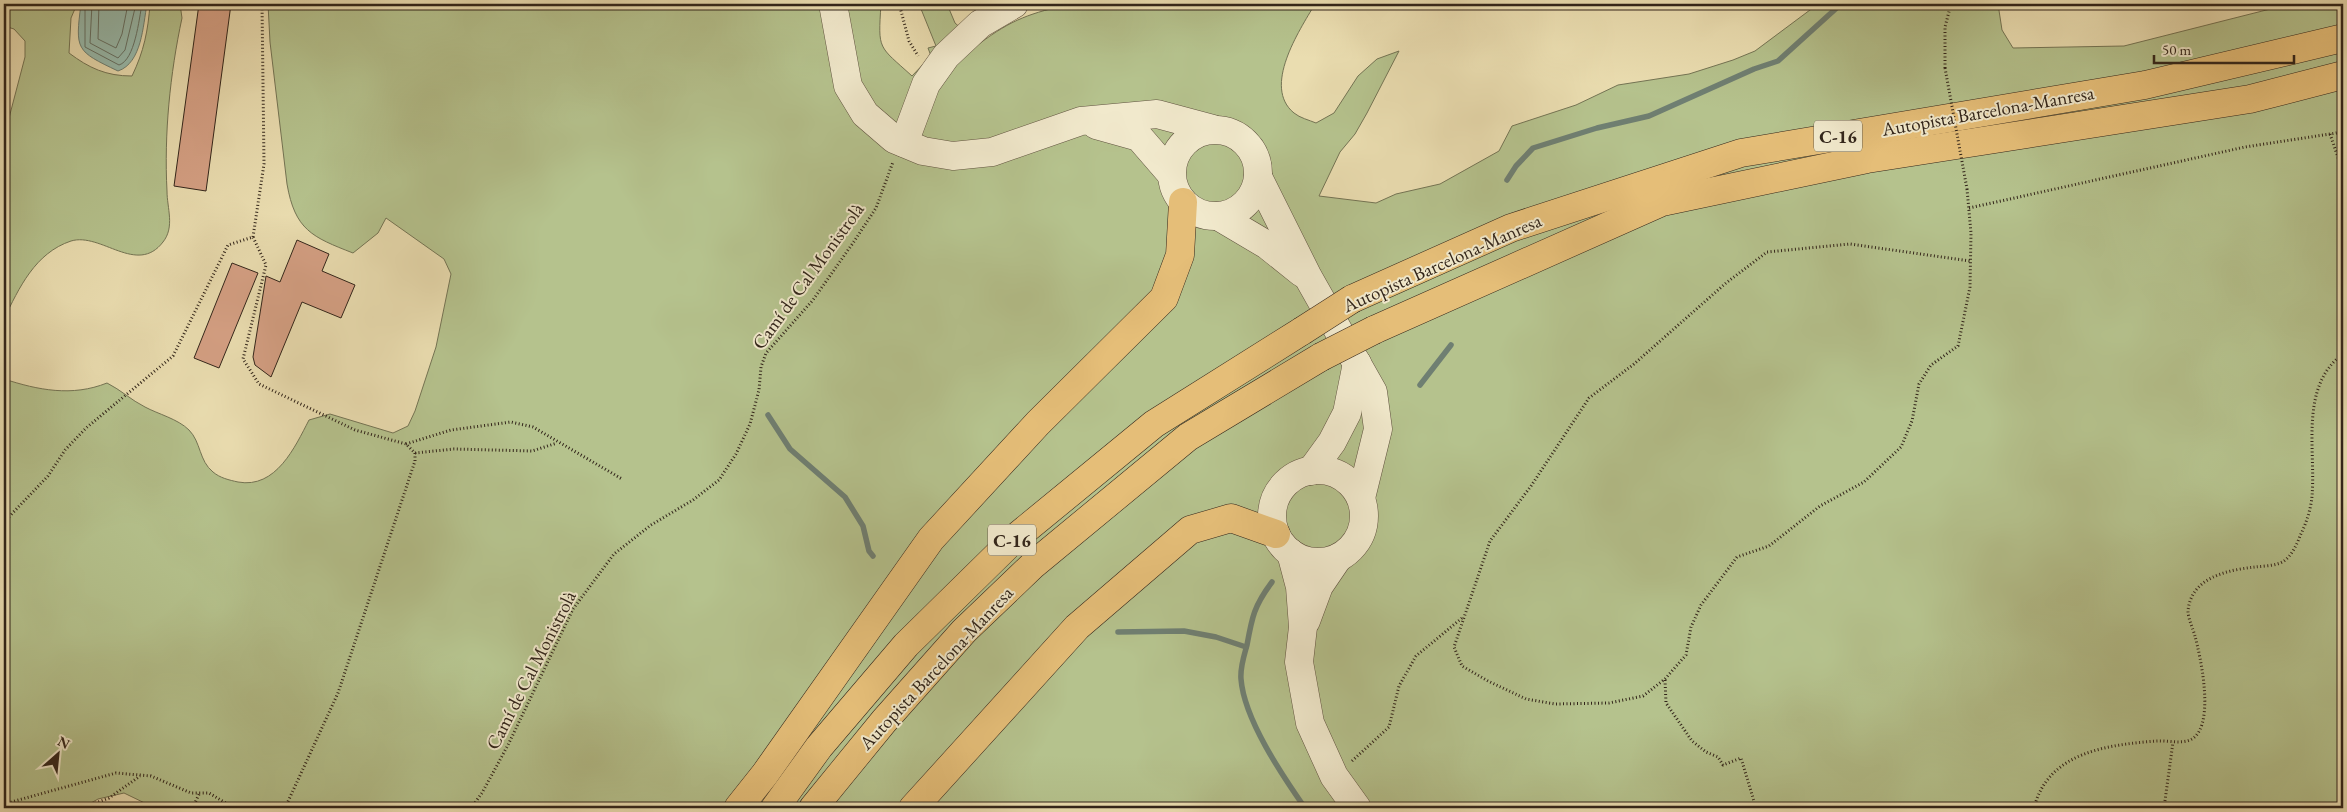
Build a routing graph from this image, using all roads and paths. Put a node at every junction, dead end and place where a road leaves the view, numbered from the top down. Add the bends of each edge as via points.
1 (262, 4) edge
2 (833, 4) edge
3 (1014, 4) edge
4 (1950, 4) edge
5 (900, 8) dead end
6 (2343, 38) edge
7 (933, 74) junction
8 (2343, 75) edge
9 (1081, 121) junction
10 (1213, 129) junction
11 (2343, 132) edge
12 (2330, 134) junction
13 (904, 143) junction
14 (2343, 172) edge
15 (1172, 174) junction
16 (1258, 177) junction
17 (1182, 202) junction
18 (1969, 208) junction
19 (1218, 216) junction
20 (253, 237) junction
21 (1970, 261) junction
22 (1308, 277) junction
23 (2343, 354) edge
24 (1357, 363) junction
25 (557, 442) junction
26 (406, 444) junction
27 (415, 453) junction
28 (1311, 470) junction
29 (622, 479) dead end
30 (1361, 498) junction
31 (4, 522) edge
32 (1283, 544) junction
33 (1338, 558) junction
34 (1462, 618) junction
35 (1303, 627) junction
36 (1665, 680) junction
37 (2173, 742) junction
38 (142, 775) junction
39 (1334, 776) junction
40 (200, 792) junction
41 (4, 804) edge
42 (82, 808) edge
43 (194, 808) edge
44 (234, 808) edge
45 (285, 808) edge
46 (471, 808) edge
47 (738, 808) edge
48 (775, 808) edge
49 (813, 808) edge
50 (913, 808) edge
51 (1357, 808) edge
52 (1756, 808) edge
53 (2034, 808) edge
54 (2164, 808) edge

1 - 20 path via 264,164
2 - 13 street via 848,86 865,114 894,139
3 - 7 street via 980,24 946,56
4 - 18 path, bridge via 1945,26 1945,68
5 - 7 path via 919,58
6 - 48 highway, Autopista Barcelona-Manresa / C-16, bridge via 2145,85 1741,152 1511,228 1352,299 1154,424 1015,538 906,645 819,747
7 - 13 street via 926,84
8 - 49 highway, Autopista Barcelona-Manresa / C-16, bridge via 2250,99 1867,159 1662,202 1374,330 1321,357 1188,437 1033,565 964,631
9 - 10 street via 1157,114
9 - 13 street via 992,152 953,156 923,151
9 - 15 street via 1139,137
10 - 15 street via 1196,133 1183,143 1174,158
10 - 16 street via 1231,132 1246,143 1256,159
11 - 12 path
12 - 14 path
12 - 18 path via 2245,147
13 - 46 path, Camí de Cal Monistrolà via 871,215 813,300 766,353 750,424 736,454 719,480 614,554 579,601 508,745
15 - 17 street
16 - 19 street via 1246,204
16 - 22 street
17 - 19 street via 1199,213
17 - 47 highway via 1180,254 1164,298 1038,423 931,539
18 - 21 path
19 - 22 street via 1267,245
20 - 26 path via 266,265 243,359 259,384 355,430
20 - 31 path via 228,245 173,356 86,428 65,450 48,476
21 - 34 path via 1850,244 1767,252 1589,398 1490,541
21 - 36 path via 1970,287 1958,346 1931,365 1919,384 1912,420 1901,447 1864,482 1820,506 1769,546 1737,557 1701,605 1691,627 1686,655
22 - 24 street
23 - 37 path via 2320,382 2316,397 2312,425 2312,497 2305,524 2293,550 2284,561 2269,566 2211,576 2192,598 2188,612 2203,678 2203,720 2198,733 2187,742
24 - 28 street via 1347,413 1332,442
24 - 30 street via 1373,392 1378,429
25 - 26 path via 532,427 511,422 451,430
25 - 27 path via 532,451
25 - 29 path
26 - 27 path
27 - 45 path via 416,461 338,693
28 - 30 street via 1341,476
28 - 32 street via 1291,478 1278,494 1272,514
30 - 33 street via 1364,515 1361,533 1352,548
32 - 33 street via 1314,562
32 - 35 street via 1300,587
32 - 50 highway via 1231,518 1190,530 1077,627
33 - 35 street via 1319,586
34 - 36 path via 1454,647 1462,666 1526,699 1555,704 1609,703 1643,696
34 - 39 path via 1416,656 1399,686 1389,727
35 - 39 street via 1299,662 1310,723
36 - 52 path via 1666,703 1692,741 1718,757 1723,765 1741,758
37 - 53 path via 2104,748 2077,757 2053,772 2037,796
37 - 54 path
38 - 40 path via 191,792
38 - 41 path via 116,773
38 - 42 path via 109,798
39 - 51 street
40 - 43 path
40 - 44 path via 209,792

